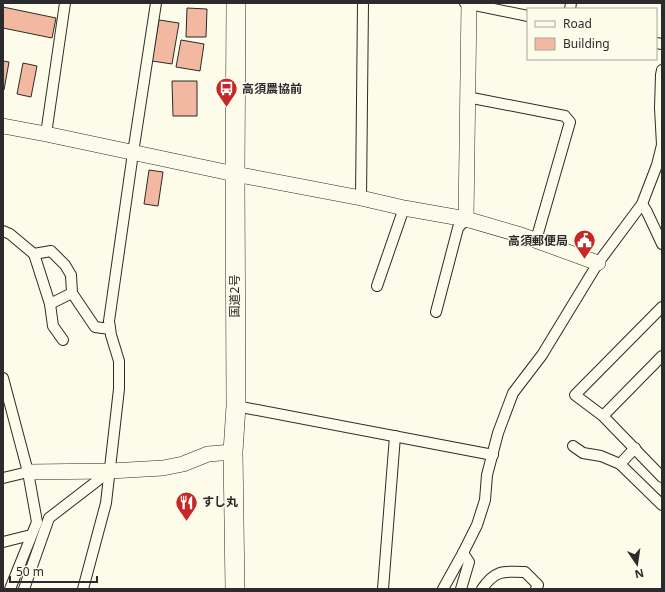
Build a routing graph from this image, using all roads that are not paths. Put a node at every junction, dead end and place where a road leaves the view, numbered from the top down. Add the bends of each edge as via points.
1 (65, 3) edge
2 (156, 3) edge
3 (236, 3) edge
4 (363, 3) edge
5 (468, 3) edge
6 (527, 16) edge
7 (662, 73) edge
8 (467, 97) junction
9 (3, 126) edge
10 (46, 134) junction
11 (132, 153) junction
12 (234, 174) junction
13 (361, 198) junction
14 (642, 204) junction
15 (404, 208) junction
16 (466, 219) junction
17 (3, 231) edge
18 (536, 240) junction
19 (662, 244) edge
20 (34, 254) junction
21 (598, 264) junction
22 (377, 286) dead end
23 (72, 293) junction
24 (50, 304) junction
25 (662, 306) edge
26 (436, 312) dead end
27 (110, 329) junction
28 (63, 340) dead end
29 (662, 356) edge
30 (3, 378) edge
31 (236, 406) junction
32 (603, 416) junction
33 (8, 417) edge
34 (394, 436) junction
35 (573, 446) dead end
36 (635, 448) junction
37 (233, 452) junction
38 (493, 455) junction
39 (620, 464) junction
40 (110, 471) junction
41 (28, 472) junction
42 (662, 477) edge
43 (3, 478) edge
44 (662, 505) edge
45 (31, 535) junction
46 (3, 542) edge
47 (463, 553) junction
48 (10, 589) edge
49 (24, 589) edge
50 (83, 589) edge
51 (235, 589) edge
52 (383, 589) edge
53 (443, 589) edge
54 (461, 589) edge
55 (482, 589) edge
56 (536, 589) edge

1 - 10 street
2 - 11 street
3 - 12 highway, 国道2号
4 - 13 street
5 - 6 street
5 - 8 street
7 - 14 street via 662,145
8 - 16 street
8 - 18 street via 565,116 570,122
9 - 10 street
10 - 11 street
11 - 12 street
11 - 27 street via 108,322
12 - 13 street
12 - 31 highway, 国道2号
13 - 15 street
14 - 19 street
14 - 21 street
15 - 16 street
15 - 22 street
16 - 18 street
16 - 26 street via 458,228
17 - 20 street
18 - 21 street
20 - 23 street via 51,251 65,265 71,275
20 - 24 street
21 - 38 street via 542,355 513,394 498,433
23 - 24 street
23 - 27 street via 95,327
24 - 28 street via 53,326
25 - 32 street via 575,396
27 - 40 street via 119,361 119,388
29 - 32 street
30 - 33 street
31 - 34 street
31 - 37 highway, 国道2号
32 - 36 street
33 - 41 street
34 - 38 street
34 - 52 street
35 - 39 street via 583,453 601,456
36 - 39 street
36 - 42 street
37 - 40 street via 208,454 183,464 162,468
37 - 51 highway, 国道2号
38 - 47 street via 487,475 485,500 477,525
39 - 44 street
40 - 41 street
40 - 49 street via 49,518
40 - 50 street via 106,502
41 - 43 street
41 - 45 street via 37,522
45 - 46 street
45 - 48 street
47 - 53 street
47 - 54 street via 469,562
55 - 56 street via 497,573 514,572 525,572 538,585

